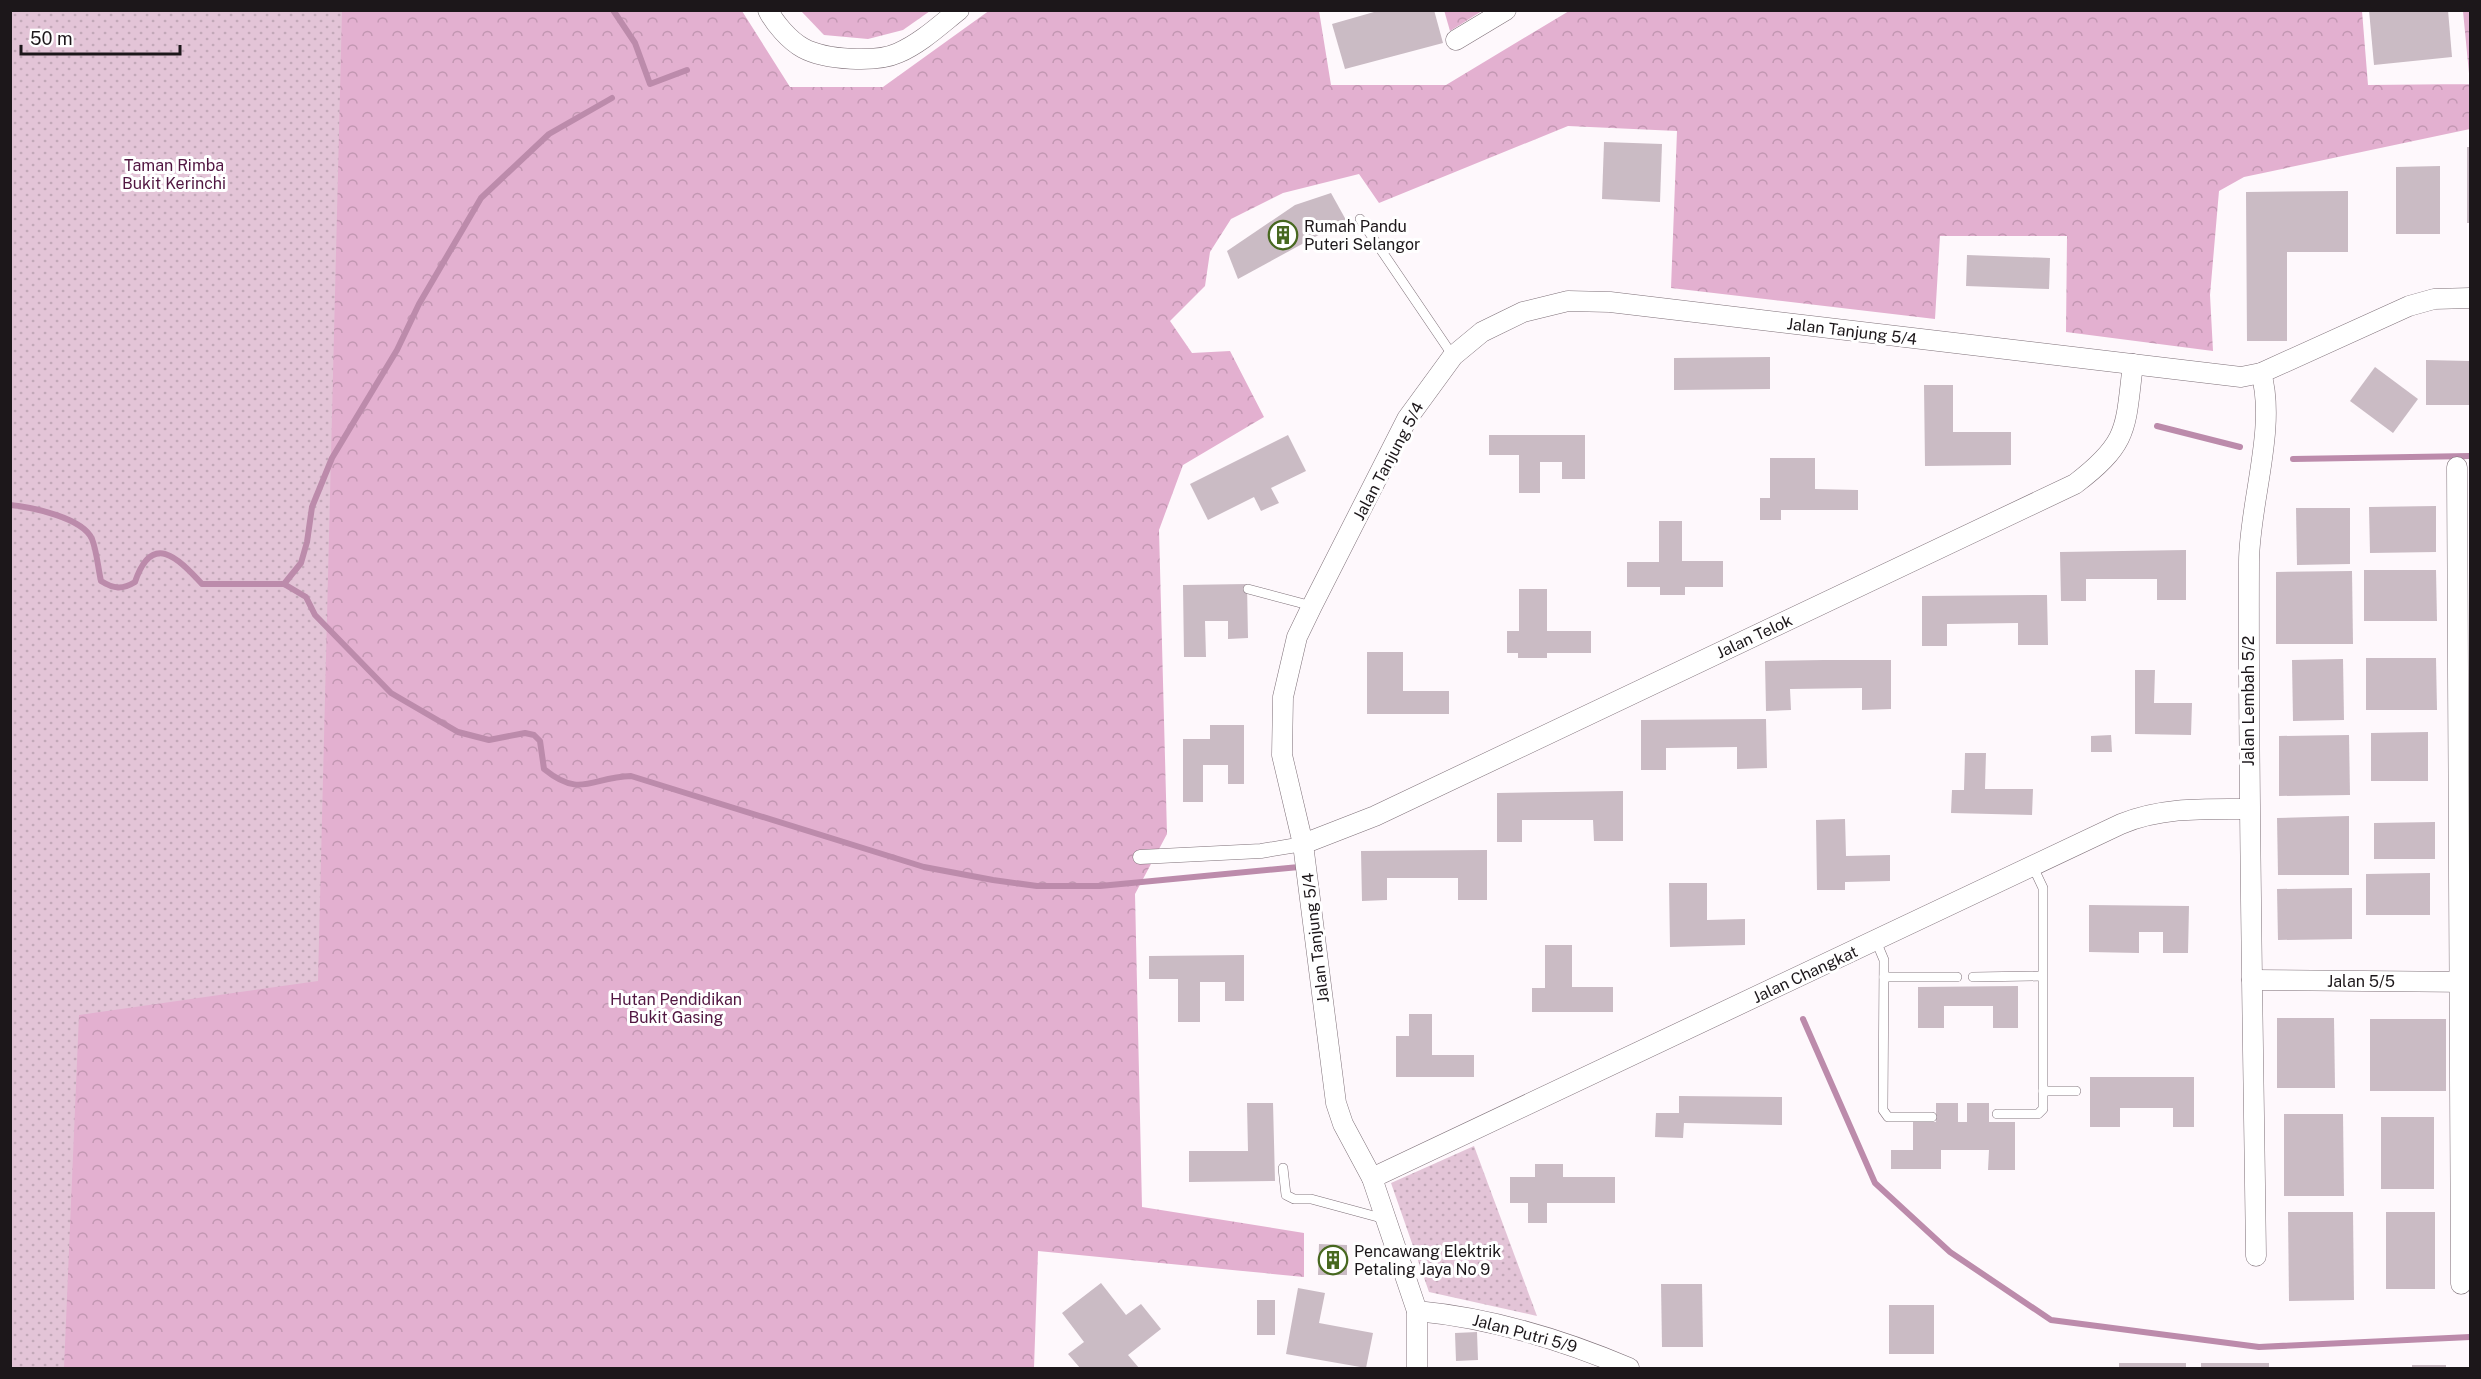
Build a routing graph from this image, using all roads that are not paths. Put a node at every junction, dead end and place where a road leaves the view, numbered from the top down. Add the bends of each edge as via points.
1 (768, 10) edge
2 (959, 10) edge
3 (1506, 10) edge
4 (1456, 40) dead end
5 (1360, 219) dead end
6 (2470, 298) edge
7 (1453, 356) junction
8 (2133, 364) junction
9 (2261, 373) junction
10 (2457, 467) dead end
11 (1248, 589) dead end
12 (1312, 606) junction
13 (2248, 809) junction
14 (1303, 844) junction
15 (1140, 857) dead end
16 (2032, 867) junction
17 (1876, 940) junction
18 (2042, 976) junction
19 (1884, 977) junction
20 (1957, 977) dead end
21 (1973, 977) dead end
22 (2252, 980) junction
23 (2465, 982) edge
24 (2043, 1091) junction
25 (2076, 1091) dead end
26 (1997, 1114) dead end
27 (1932, 1117) dead end
28 (1283, 1168) dead end
29 (1372, 1178) junction
30 (1385, 1219) junction
31 (2256, 1256) dead end
32 (2461, 1284) dead end
33 (1417, 1311) junction
34 (1418, 1368) edge
35 (1629, 1368) edge

1 - 2 street via 803,48 833,57 862,58 897,54
3 - 4 street
5 - 7 lane
6 - 9 street via 2434,299 2409,306
7 - 8 street, Jalan Tanjung 5/4 via 1482,332 1523,312 1568,301 1610,302
7 - 12 street, Jalan Tanjung 5/4 via 1407,419
8 - 9 street, Jalan Tanjung 5/4 via 2241,377
8 - 14 street, Jalan Telok via 2125,428 2103,463 2075,484 1375,816
9 - 13 street, Jalan Lembah 5/2 via 2265,388 2263,439 2249,546
10 - 23 street
11 - 12 lane
12 - 14 street, Jalan Tanjung 5/4 via 1297,637 1283,697 1282,755
13 - 16 street, Jalan Changkat via 2142,815
13 - 22 street, Jalan Lembah 5/2
14 - 15 street via 1250,852
14 - 29 street, Jalan Tanjung 5/4 via 1336,1103
16 - 17 street, Jalan Changkat
16 - 18 lane via 2043,888
17 - 19 lane via 1884,960
17 - 29 street, Jalan Changkat
18 - 21 lane
18 - 24 lane
19 - 20 lane
19 - 27 lane via 1884,1114
22 - 23 street, Jalan 5/5
22 - 31 street, Jalan Lembah 5/2
23 - 32 street
24 - 25 lane
24 - 26 lane via 2043,1109 2038,1114
28 - 30 lane via 1283,1188 1294,1199 1311,1199
29 - 30 street, Jalan Tanjung 5/4
30 - 33 street, Jalan Tanjung 5/4
33 - 34 street, Jalan Tanjung 5/4
33 - 35 street, Jalan Putri 5/9 via 1513,1327

